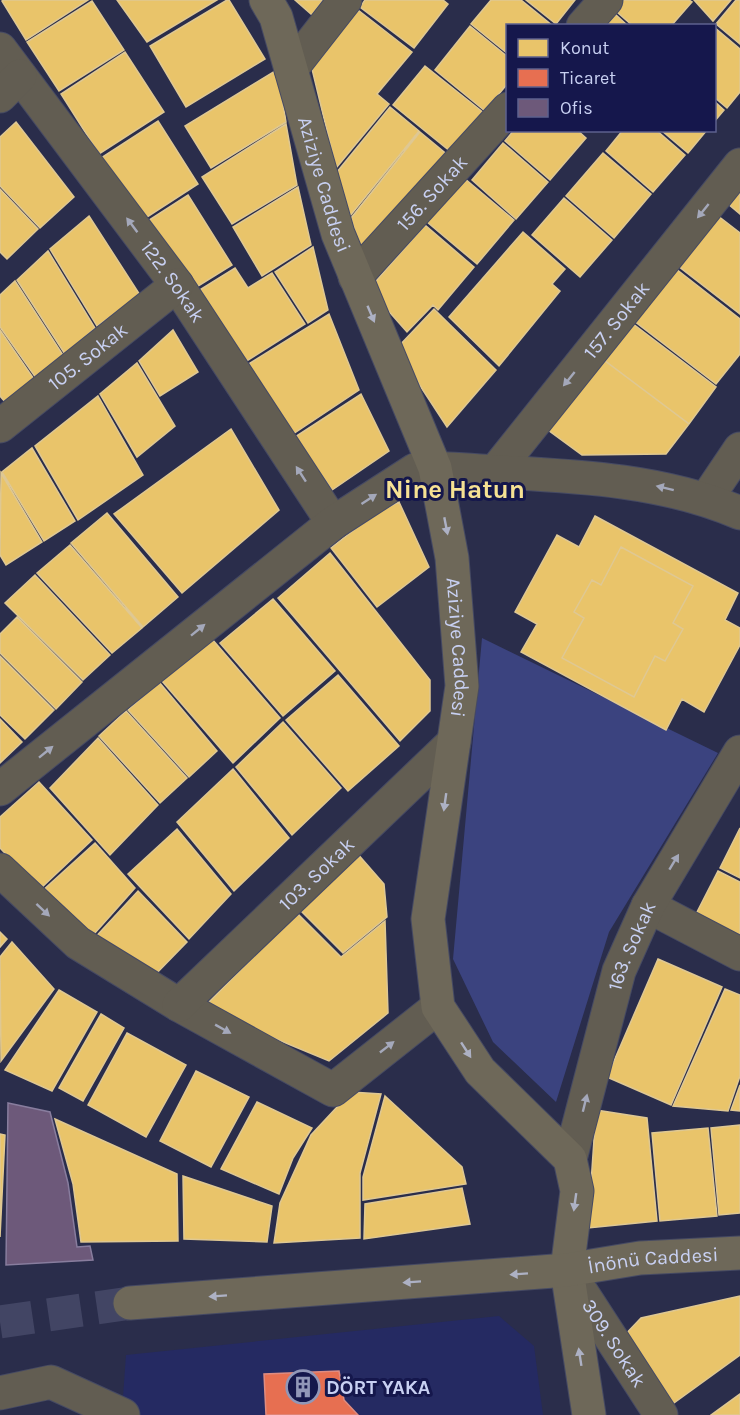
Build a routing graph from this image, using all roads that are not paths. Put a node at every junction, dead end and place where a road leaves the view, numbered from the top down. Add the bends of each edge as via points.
1 (266, 0) edge
2 (345, 0) edge
3 (606, 0) edge
4 (585, 24) edge
5 (0, 49) edge
6 (291, 69) junction
7 (10, 86) edge
8 (506, 110) edge
9 (740, 165) edge
10 (355, 277) junction
11 (177, 285) junction
12 (0, 426) edge
13 (740, 449) edge
14 (435, 468) junction
15 (494, 473) junction
16 (707, 498) junction
17 (740, 513) edge
18 (333, 522) junction
19 (454, 742) junction
20 (740, 752) edge
21 (0, 789) edge
22 (0, 870) edge
23 (648, 906) junction
24 (740, 954) edge
25 (179, 1005) junction
26 (438, 1007) junction
27 (570, 1159) junction
28 (740, 1253) edge
29 (567, 1270) junction
30 (130, 1303) tunnel mouth
31 (0, 1392) edge
32 (123, 1415) edge
33 (589, 1415) edge
34 (661, 1415) edge

1 - 6 street, Aziziye Caddesi via 276,17
2 - 6 street
3 - 4 street
5 - 7 street, 122. Sokak
6 - 10 street, Aziziye Caddesi via 338,234
11 -> 7 street, 122. Sokak
8 - 10 street, 156. Sokak
9 -> 15 street, 157. Sokak
10 -> 14 street, Aziziye Caddesi
11 - 12 street, 105. Sokak
18 -> 11 street, 122. Sokak
13 - 16 street
14 - 15 street
18 -> 14 street via 415,470
14 -> 19 street, Aziziye Caddesi via 452,558 462,686
16 -> 15 street via 647,484
16 - 17 street
21 -> 18 street
19 - 25 street, 103. Sokak
19 -> 26 street, Aziziye Caddesi via 428,919
23 -> 20 street, 163. Sokak
22 -> 25 street via 78,943
23 - 24 street
27 -> 23 street, 163. Sokak via 619,971
25 -> 26 street via 333,1090
26 -> 27 street, Aziziye Caddesi via 480,1071
27 -> 29 street via 577,1191
28 - 29 street, İnönü Caddesi via 640,1258
29 -> 30 street, İnönü Caddesi
33 -> 29 street
29 - 34 street, 309. Sokak
31 - 32 street via 51,1382

